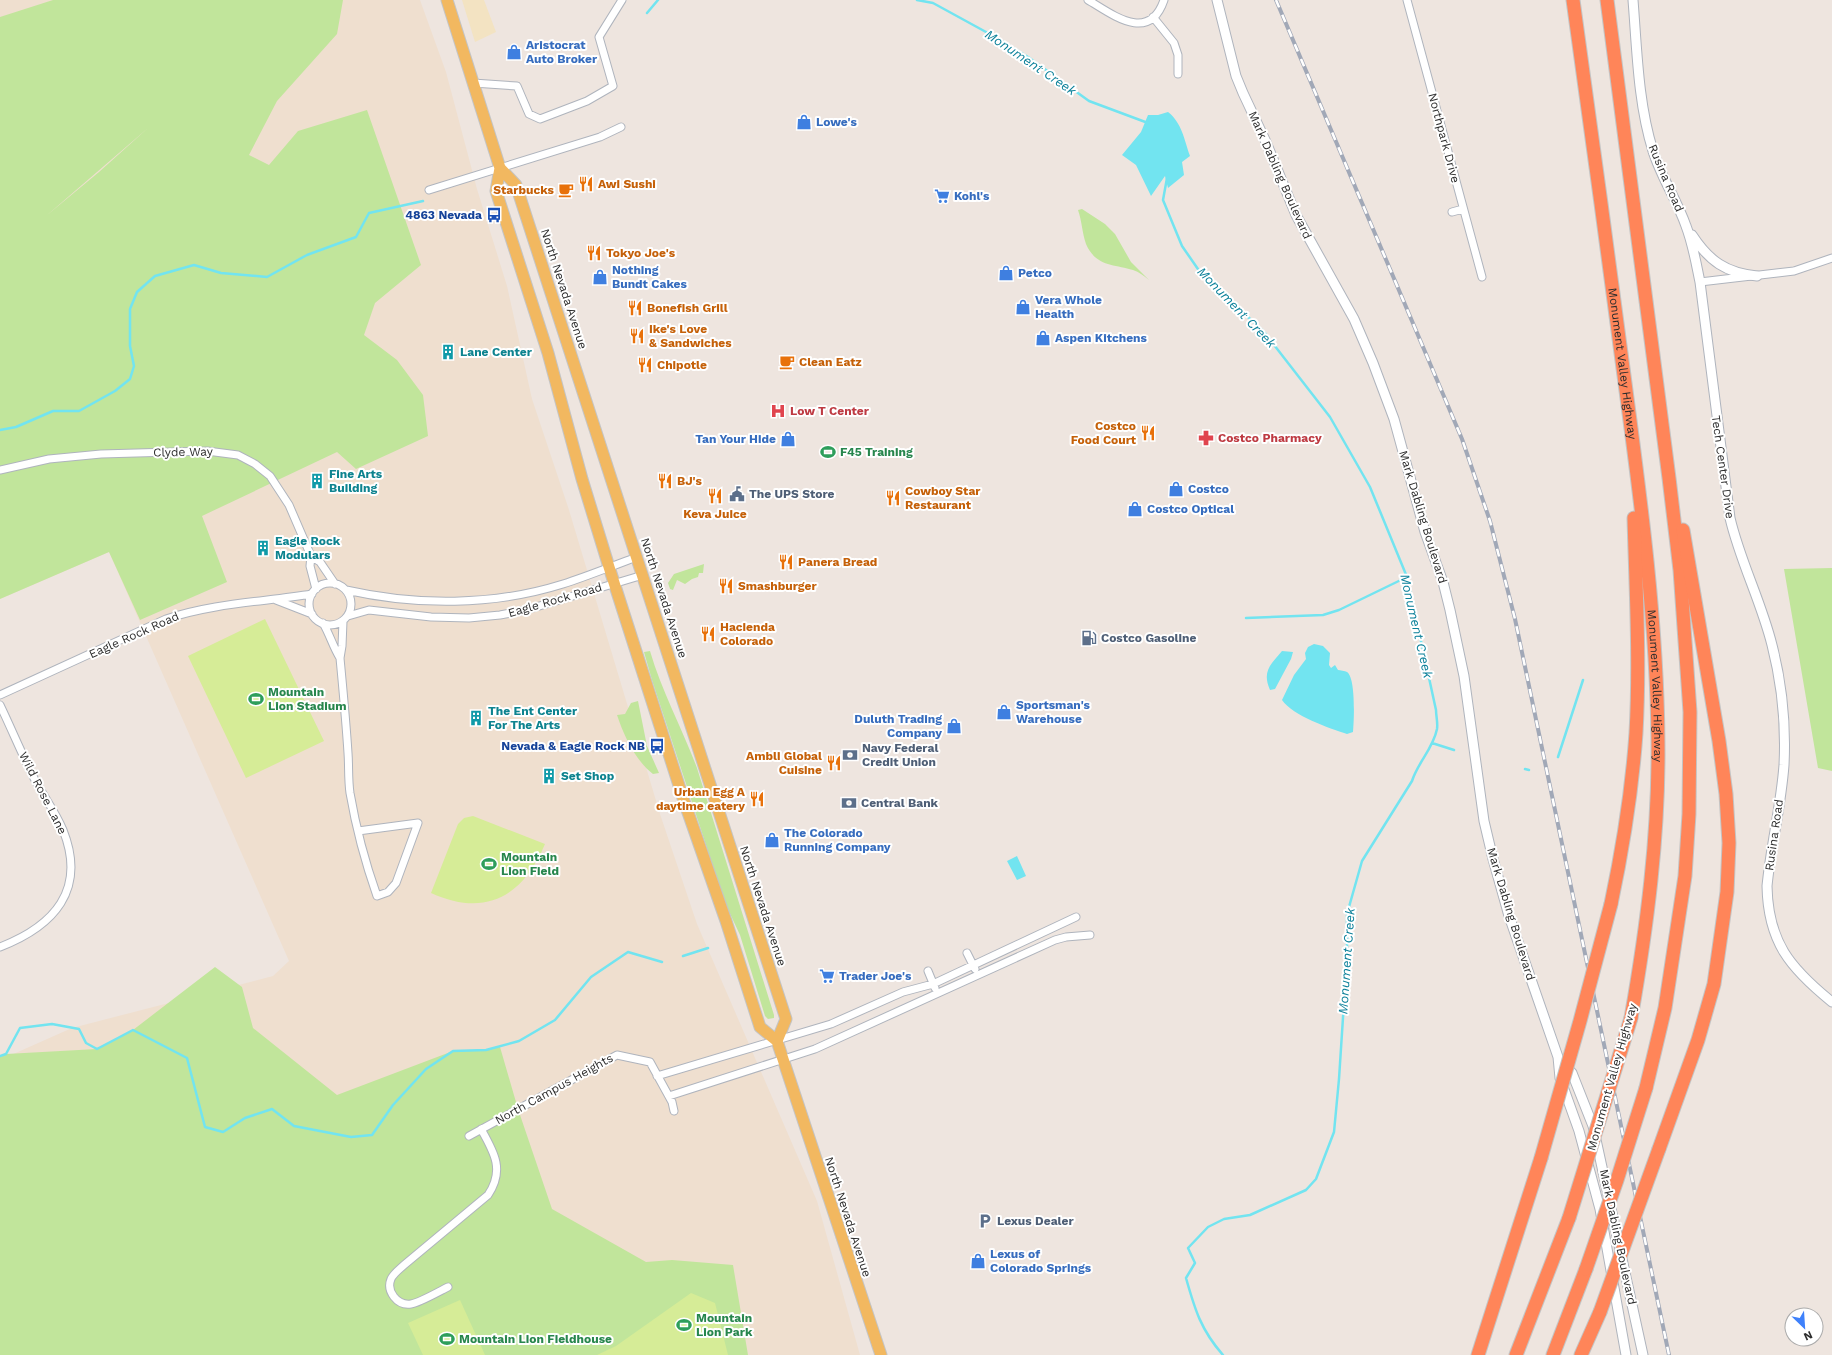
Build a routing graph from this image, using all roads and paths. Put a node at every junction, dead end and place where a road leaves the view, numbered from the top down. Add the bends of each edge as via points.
1 (447, 0) edge
2 (622, 0) edge
3 (1088, 0) edge
4 (1164, 0) edge
5 (1217, 0) edge
6 (1407, 0) edge
7 (1574, 0) edge
8 (1607, 0) edge
9 (1633, 0) edge
10 (1153, 17) junction
11 (1178, 74) dead end
12 (473, 83) junction
13 (621, 127) dead end
14 (500, 168) junction
15 (429, 190) dead end
16 (1463, 209) junction
17 (1452, 212) dead end
18 (1686, 226) junction
19 (1832, 258) edge
20 (1757, 276) junction
21 (1482, 277) dead end
22 (1700, 282) junction
23 (1655, 373) junction
24 (1628, 408) junction
25 (0, 470) edge
26 (311, 556) junction
27 (637, 557) junction
28 (609, 567) junction
29 (643, 575) junction
30 (614, 583) junction
31 (335, 584) junction
32 (346, 590) junction
33 (314, 592) junction
34 (276, 600) junction
35 (312, 614) junction
36 (345, 618) junction
37 (323, 624) junction
38 (1772, 645) joint
39 (340, 658) junction
40 (0, 695) edge
41 (0, 704) edge
42 (358, 831) junction
43 (1076, 917) dead end
44 (1090, 935) dead end
45 (0, 947) edge
46 (967, 953) dead end
47 (974, 966) junction
48 (928, 972) dead end
49 (978, 975) junction
50 (933, 984) junction
51 (937, 994) junction
52 (1832, 1002) edge
53 (776, 1040) junction
54 (1558, 1057) junction
55 (783, 1060) junction
56 (657, 1076) junction
57 (669, 1096) junction
58 (674, 1111) dead end
59 (481, 1129) junction
60 (468, 1136) dead end
61 (448, 1287) dead end
62 (1594, 1332) junction
63 (881, 1355) edge
64 (1478, 1355) edge
65 (1516, 1355) edge
66 (1552, 1355) edge
67 (1581, 1355) edge
68 (1588, 1355) edge
69 (1626, 1355) edge
70 (1643, 1355) edge

1 - 12 main road, North Nevada Avenue
2 - 12 street via 599,37 613,86 587,101 540,119 529,114 517,86
3 - 10 street via 1125,22 1141,22
4 - 10 street
5 - 54 street, Mark Dabling Boulevard via 1236,76 1243,93 1296,215 1354,319 1394,420 1450,610 1464,676 1491,853 1509,916
6 - 16 street, Northpark Drive
7 - 24 highway, Monument Valley Highway
8 - 23 highway
9 - 18 street, Rusina Road via 1648,135
10 - 11 street via 1174,43 1178,55
12 - 14 main road, North Nevada Avenue
13 - 14 street via 600,137
14 - 15 street
14 - 27 main road, North Nevada Avenue via 516,185
14 - 28 main road, North Nevada Avenue via 496,191 548,353
16 - 17 street
16 - 21 street, Northpark Drive
18 - 20 street via 1700,247 1718,264 1739,274
18 - 22 street, Rusina Road
19 - 20 street via 1794,271
20 - 22 street
22 - 38 street, Tech Center Drive via 1730,518
23 - 62 highway, bridge via 1719,741 1729,843 1727,892 1714,984 1698,1040
23 - 66 highway, bridge via 1680,570 1686,646 1690,759 1685,876 1665,1008 1646,1088 1586,1269
24 - 64 highway, bridge via 1636,574 1636,732 1631,788 1611,904 1580,1020 1541,1158
24 - 65 highway, Monument Valley Highway, bridge via 1651,605 1657,684 1657,820 1650,893 1631,1018 1569,1218
25 - 26 street, Clyde Way via 56,458 101,454 207,451 238,455 270,476 289,505
26 - 31 street via 320,562
26 - 33 street
27 - 28 street, Eagle Rock Road
27 - 29 main road, North Nevada Avenue
28 - 30 main road, North Nevada Avenue
28 - 32 street, Eagle Rock Road via 538,591 465,602 388,598
29 - 30 street, Eagle Rock Road
29 - 53 main road, North Nevada Avenue via 786,1019
30 - 36 street, Eagle Rock Road via 526,610 500,615 469,618 431,617 369,610
30 - 53 main road, North Nevada Avenue via 760,1027
31 - 32 street, Eagle Rock Road
31 - 33 street, Eagle Rock Road via 322,585
32 - 36 street via 351,602
33 - 34 street, Eagle Rock Road
33 - 35 street via 310,608
34 - 35 street, Eagle Rock Road
34 - 40 street, Eagle Rock Road via 225,605 172,617
35 - 37 street, Eagle Rock Road
36 - 37 street, Eagle Rock Road via 337,624
36 - 39 street
37 - 39 street
38 - 52 street, Rusina Road via 1783,711 1784,766 1767,903 1774,933 1790,962
39 - 42 street via 350,791
41 - 45 street, Wild Rose Lane via 27,765 62,828 72,870 65,896 53,915 26,935
42 - 42 street via 418,822 396,883 388,892 378,896
43 - 47 street
44 - 49 street via 1055,940
46 - 47 street
47 - 49 street
47 - 50 street
48 - 50 street
49 - 51 street
50 - 51 street
50 - 53 street via 903,992 831,1024
51 - 55 street via 815,1049
53 - 55 main road, North Nevada Avenue
53 - 56 street
54 - 69 street, Mark Dabling Boulevard via 1560,1078 1579,1131 1600,1209
54 - 70 street, Mark Dabling Boulevard via 1572,1073 1593,1126
55 - 57 street
55 - 63 main road, North Nevada Avenue
56 - 57 street, North Campus Heights
56 - 59 street, North Campus Heights via 650,1062 617,1055
57 - 58 street, North Campus Heights
59 - 60 street, North Campus Heights
59 - 61 street via 497,1164 496,1180 492,1188 404,1265 392,1278 390,1286 394,1297 411,1304
62 - 67 highway
62 - 68 highway

